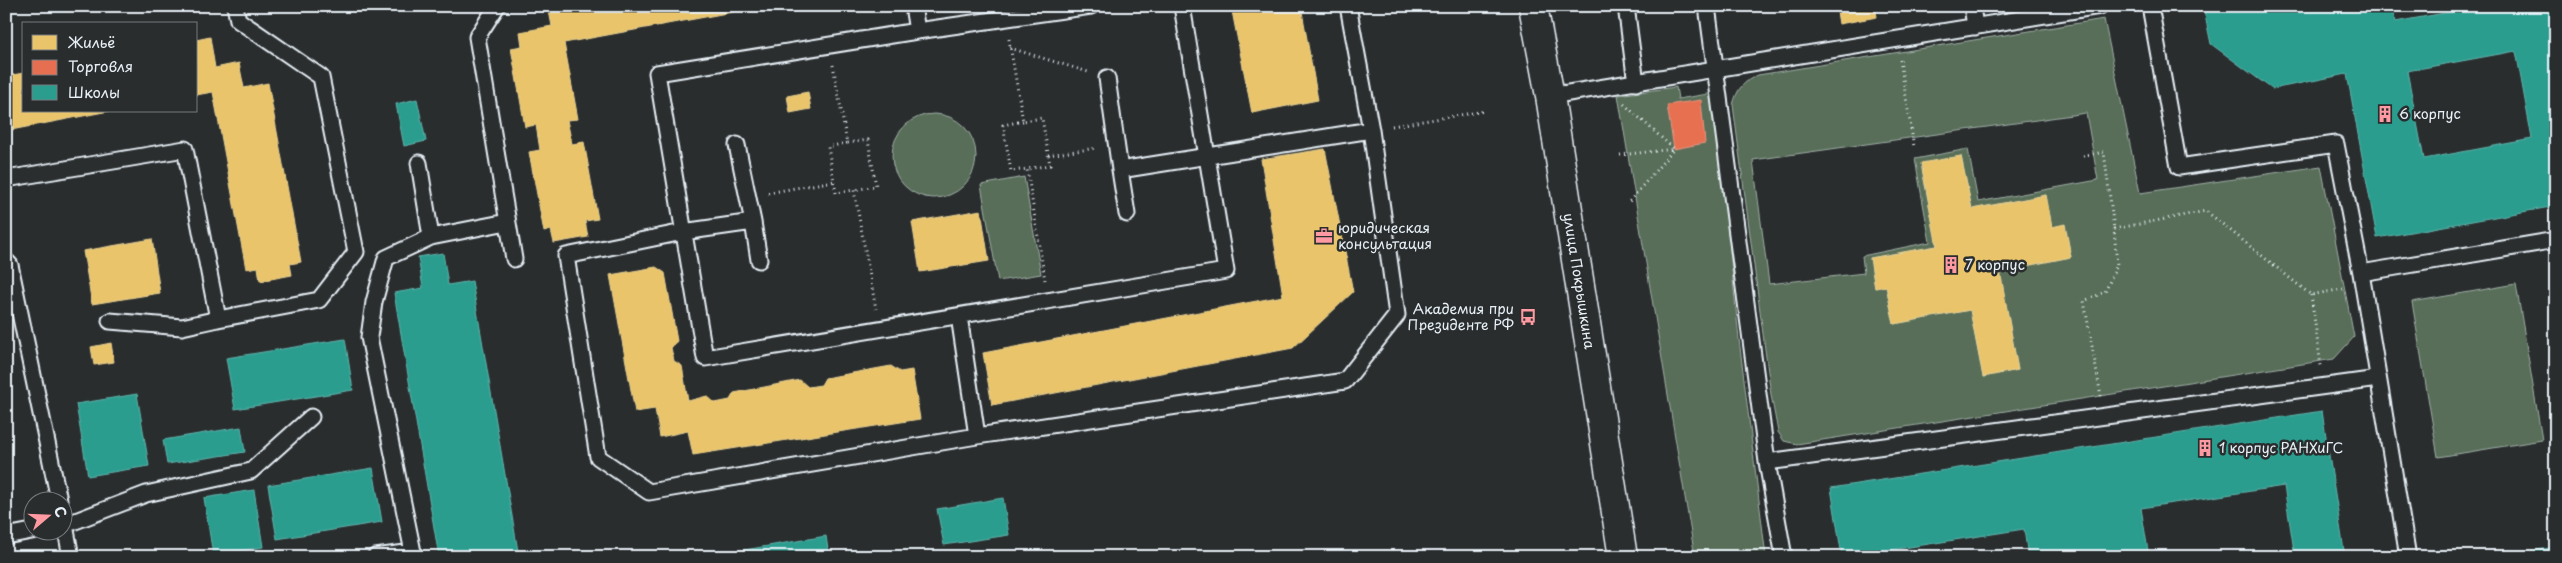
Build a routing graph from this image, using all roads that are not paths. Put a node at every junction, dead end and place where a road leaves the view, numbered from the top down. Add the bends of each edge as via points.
1 (235, 6) edge
2 (497, 6) edge
3 (913, 6) edge
4 (1091, 6) edge
5 (1182, 6) edge
6 (1348, 6) edge
7 (1533, 6) edge
8 (1626, 6) edge
9 (1707, 6) edge
10 (1972, 6) edge
11 (2100, 6) edge
12 (2150, 6) edge
13 (1975, 27) junction
14 (917, 31) junction
15 (1715, 68) junction
16 (1106, 78) road end
17 (1636, 83) junction
18 (1550, 96) junction
19 (1371, 130) junction
20 (737, 145) dead end
21 (1206, 158) junction
22 (418, 163) dead end
23 (1120, 170) junction
24 (6, 179) edge
25 (1127, 214) dead end
26 (508, 222) junction
27 (752, 222) junction
28 (684, 232) junction
29 (431, 237) junction
30 (2556, 240) edge
31 (514, 259) dead end
32 (759, 260) dead end
33 (6, 261) edge
34 (2362, 279) junction
35 (959, 316) junction
36 (218, 319) junction
37 (110, 322) dead end
38 (2378, 379) junction
39 (311, 416) dead end
40 (977, 436) junction
41 (1767, 462) junction
42 (58, 490) edge
43 (72, 519) edge
44 (22, 533) edge
45 (6, 536) edge
46 (67, 540) edge
47 (71, 557) edge
48 (374, 557) edge
49 (1623, 557) edge
50 (1784, 557) edge
51 (2408, 557) edge

1 - 36 lane via 238,20 321,77 356,252 319,300
2 - 26 lane via 477,37
3 - 14 lane
4 - 14 lane
5 - 21 lane
6 - 19 lane
7 - 18 main road, улица Покрышкина
8 - 17 lane
9 - 15 lane
10 - 13 lane
11 - 13 lane
12 - 34 lane via 2180,167 2336,144
13 - 15 lane
14 - 28 lane via 657,73
15 - 17 lane
15 - 41 lane
16 - 23 lane
17 - 18 lane
18 - 49 main road, улица Покрышкина
19 - 21 lane
19 - 40 lane via 1398,315 1345,381
20 - 27 lane
21 - 23 lane
21 - 35 lane via 1226,271
22 - 29 lane
23 - 25 lane
24 - 36 lane via 185,149
26 - 29 lane
26 - 31 lane
27 - 28 lane
27 - 32 lane
28 - 35 lane via 704,358
28 - 40 lane via 566,256 598,457 650,492
29 - 48 lane via 386,258 374,302 369,338 413,552
30 - 34 lane
33 - 42 lane via 10,265
34 - 38 lane
35 - 40 lane
36 - 37 lane via 182,326
38 - 41 lane
38 - 51 lane
39 - 43 lane via 251,471 146,494
41 - 50 lane
44 - 45 lane
46 - 47 lane

